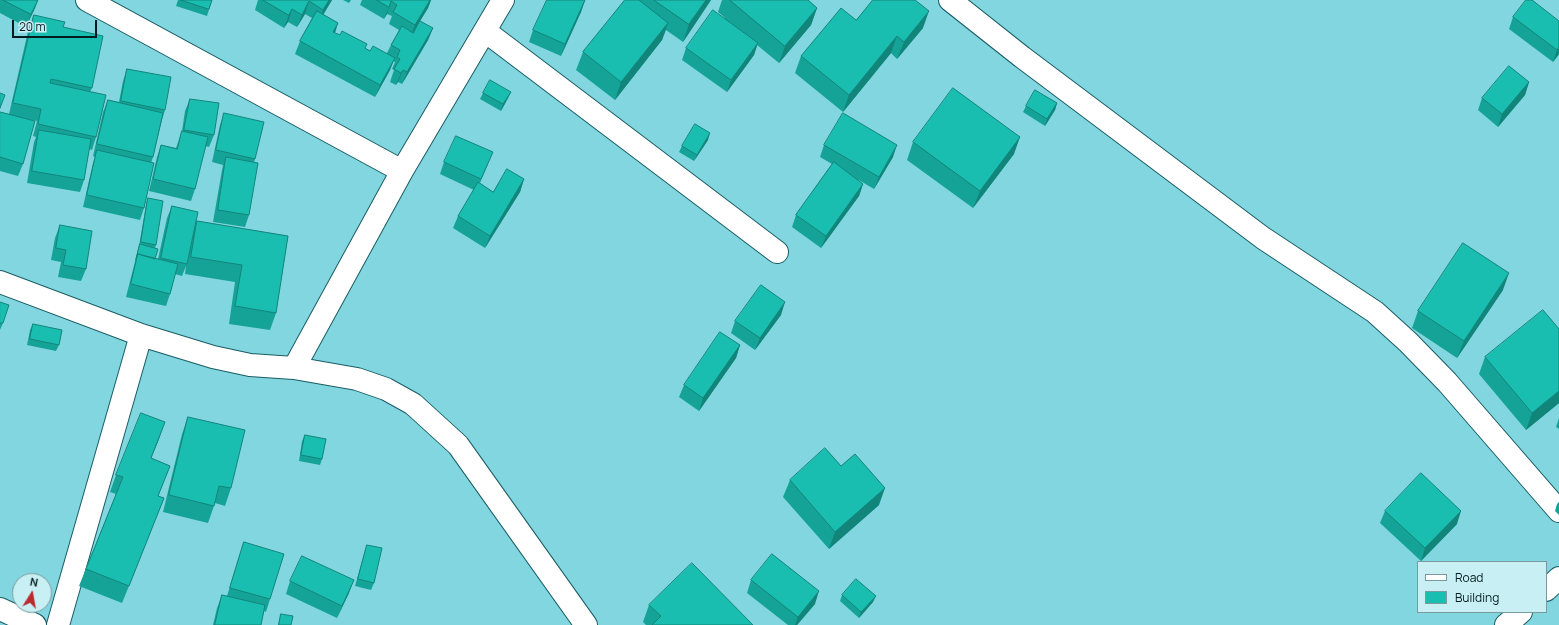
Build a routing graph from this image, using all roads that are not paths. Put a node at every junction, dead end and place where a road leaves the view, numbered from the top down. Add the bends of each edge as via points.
1 (87, 0) edge
2 (503, 0) edge
3 (950, 0) edge
4 (485, 31) junction
5 (402, 171) junction
6 (777, 252) dead end
7 (0, 282) edge
8 (141, 335) junction
9 (294, 368) junction
10 (1559, 511) edge
11 (1559, 578) edge
12 (1547, 589) edge
13 (0, 609) edge
14 (1520, 613) edge
15 (35, 625) edge
16 (58, 625) edge
17 (586, 625) edge
18 (1506, 625) edge

1 - 5 street
2 - 4 street
3 - 10 street via 1263,238 1375,312 1447,382
4 - 5 street
4 - 6 street
5 - 9 street
7 - 8 street
8 - 9 street via 213,357 250,365
8 - 16 street
9 - 17 street via 357,379 386,389 413,404 458,445
11 - 12 street
13 - 15 street
14 - 18 street

